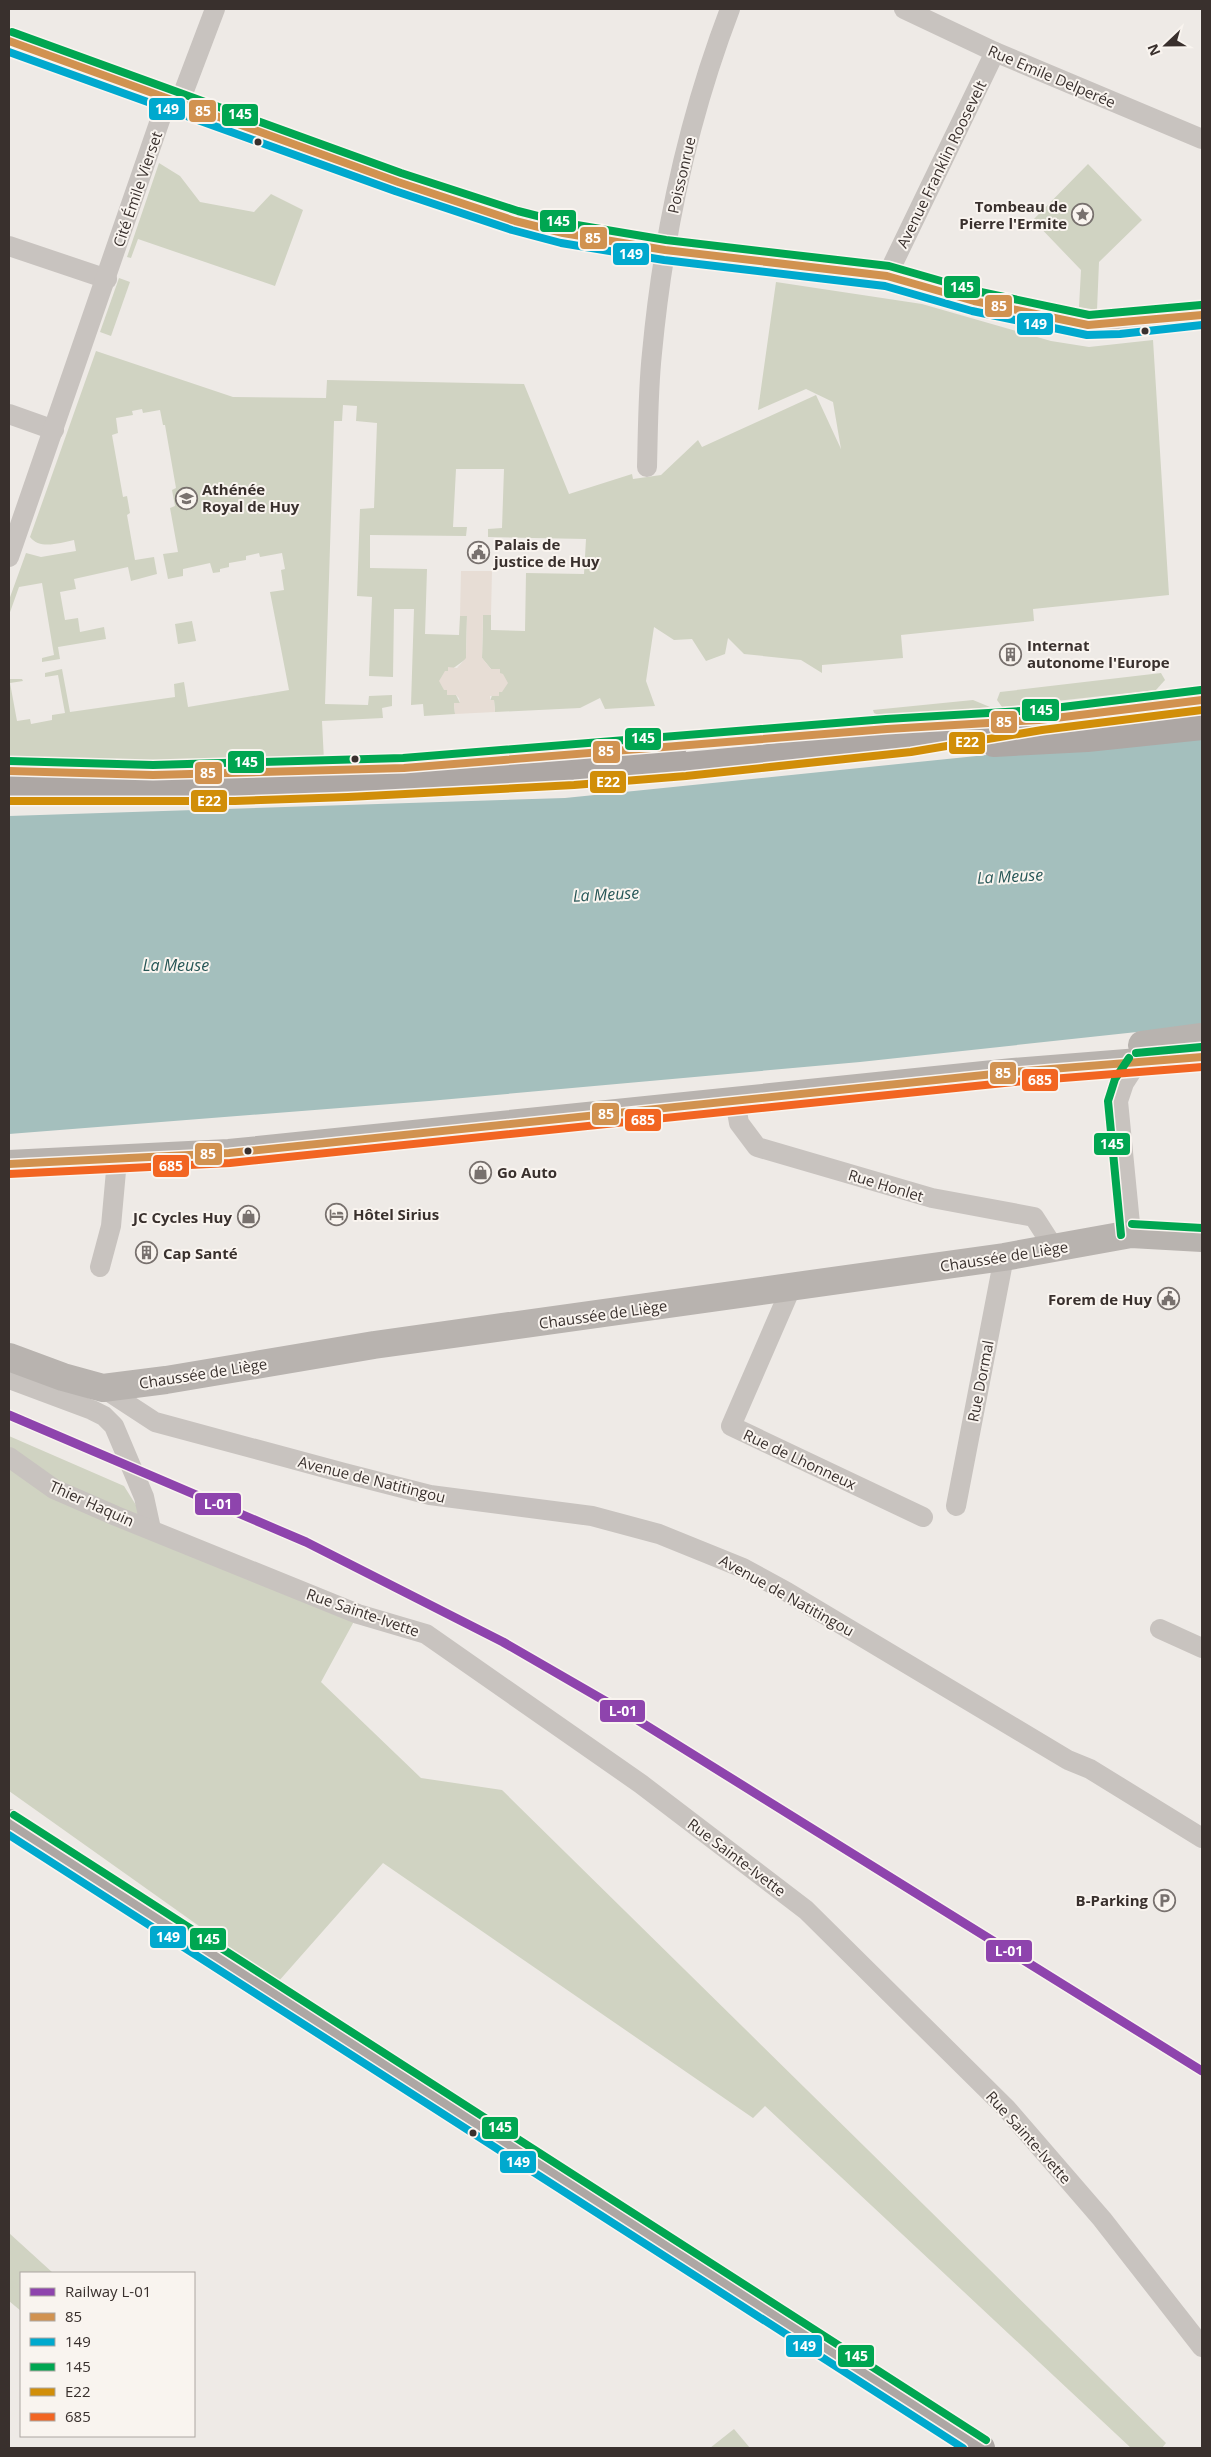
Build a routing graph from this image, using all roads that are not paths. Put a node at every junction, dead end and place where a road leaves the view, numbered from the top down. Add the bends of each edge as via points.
1 (215, 9) edge
2 (730, 9) edge
3 (904, 9) edge
4 (9, 41) edge
5 (995, 52) junction
6 (173, 102) junction
7 (1202, 139) edge
8 (9, 246) edge
9 (665, 250) junction
10 (887, 276) junction
11 (106, 279) junction
12 (1202, 315) edge
13 (9, 414) edge
14 (54, 430) junction
15 (647, 467) dead end
16 (9, 557) edge
17 (1202, 700) edge
18 (1039, 720) junction
19 (1202, 726) edge
20 (911, 742) junction
21 (9, 771) edge
22 (9, 791) edge
23 (1202, 1037) edge
24 (1202, 1057) edge
25 (1136, 1063) junction
26 (1026, 1071) junction
27 (735, 1100) junction
28 (117, 1160) junction
29 (9, 1164) edge
30 (1131, 1234) junction
31 (1202, 1238) edge
32 (1054, 1248) junction
33 (1004, 1257) junction
34 (100, 1267) dead end
35 (791, 1288) junction
36 (9, 1357) edge
37 (9, 1379) edge
38 (97, 1399) junction
39 (9, 1457) edge
40 (956, 1506) dead end
41 (924, 1517) dead end
42 (151, 1529) junction
43 (1160, 1629) dead end
44 (1202, 1648) edge
45 (9, 1823) edge
46 (1202, 1838) edge
47 (1202, 2347) edge
48 (981, 2448) edge

1 - 6 street, Cité Émile Vierset
2 - 9 street, Poissonrue via 708,69 676,188
3 - 5 street, Rue Emile Delperée
4 - 6 street
5 - 7 street, Rue Emile Delperée
5 - 10 street, Avenue Franklin Roosevelt
6 - 9 street via 515,221 563,233
6 - 11 street, Cité Émile Vierset
8 - 11 street
9 - 10 street
9 - 15 street, Poissonrue via 652,354
10 - 12 street via 974,301 1088,324
11 - 14 street, Cité Émile Vierset
13 - 14 street
14 - 16 street, Cité Émile Vierset
17 - 18 main road
18 - 20 main road
18 - 21 main road via 404,768 153,775
19 - 20 main road via 1087,738 944,746
20 - 22 main road via 588,773 408,785 277,791
23 - 26 main road via 1046,1057
24 - 25 main road
25 - 26 main road
25 - 30 street via 1118,1101
26 - 27 main road
27 - 28 main road via 229,1153
27 - 32 street, Rue Honlet via 739,1123 757,1146 932,1198 1034,1217
28 - 29 main road
28 - 34 street via 110,1226
30 - 31 main road, Chaussée de Liège
30 - 32 main road, Chaussée de Liège
32 - 33 main road, Chaussée de Liège
33 - 35 main road, Chaussée de Liège
33 - 40 street, Rue Dormal
35 - 38 main road, Chaussée de Liège via 374,1345 166,1380
35 - 41 street, Rue de Lhonneux via 731,1426
36 - 38 main road, Chaussée de Liège via 63,1377
37 - 38 street
38 - 42 street via 104,1416 114,1426 144,1497
38 - 46 street, Avenue de Natitingou via 155,1422 430,1495 592,1516 696,1548 787,1592
39 - 42 street, Thier Haquin via 54,1489
42 - 47 street, Rue Sainte-Ivette via 358,1614 426,1634 640,1784 761,1874 806,1910 1006,2108 1102,2219
43 - 44 street
45 - 48 main road

